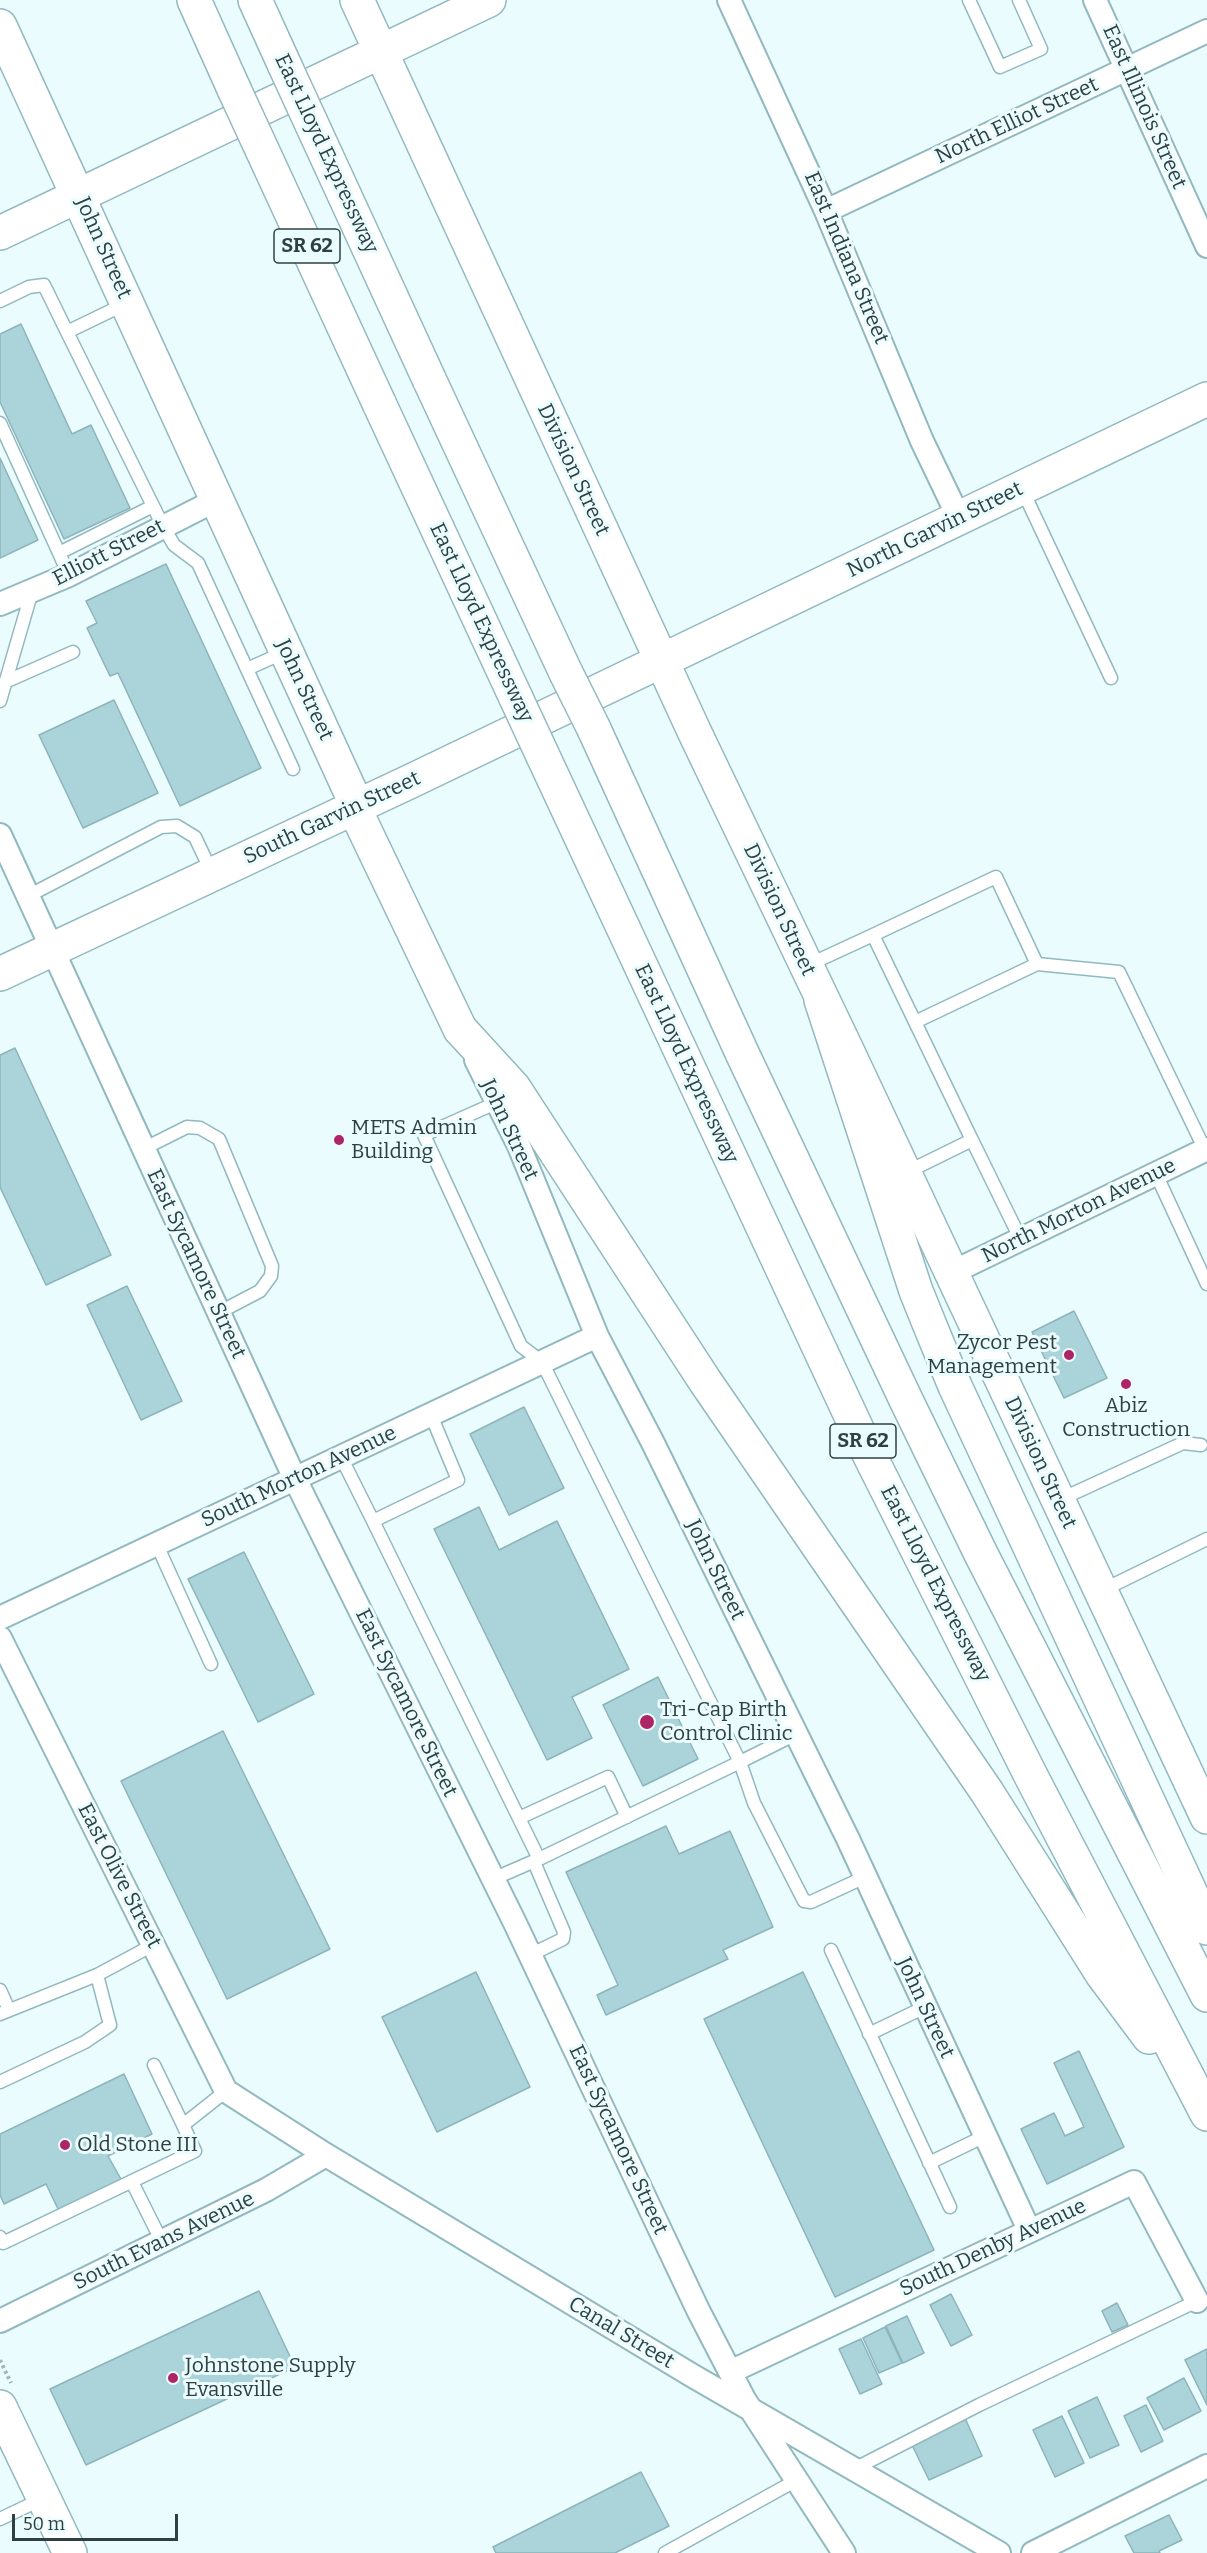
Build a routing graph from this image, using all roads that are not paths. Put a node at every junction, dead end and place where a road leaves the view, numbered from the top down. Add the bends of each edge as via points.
1 (183, 0) edge
2 (194, 0) edge
3 (255, 0) edge
4 (357, 0) edge
5 (489, 0) edge
6 (729, 0) edge
7 (969, 0) edge
8 (1019, 0) edge
9 (1095, 0) edge
10 (0, 26) edge
11 (1207, 31) edge
12 (381, 51) junction
13 (218, 52) junction
14 (1126, 69) junction
15 (79, 195) junction
16 (826, 211) junction
17 (0, 233) edge
18 (1207, 246) edge
19 (0, 301) edge
20 (128, 303) junction
21 (67, 332) junction
22 (1207, 399) edge
23 (0, 423) edge
24 (1022, 488) junction
25 (216, 500) junction
26 (153, 506) junction
27 (959, 518) junction
28 (163, 526) junction
29 (59, 553) junction
30 (69, 575) junction
31 (32, 591) junction
32 (0, 604) edge
33 (286, 651) junction
34 (73, 652) dead end
35 (662, 660) junction
36 (247, 669) junction
37 (1111, 678) dead end
38 (5, 682) junction
39 (0, 701) edge
40 (293, 769) dead end
41 (357, 806) junction
42 (0, 835) edge
43 (213, 874) junction
44 (28, 896) junction
45 (873, 934) junction
46 (52, 949) junction
47 (1037, 964) junction
48 (806, 966) junction
49 (0, 974) edge
50 (821, 1000) junction
51 (915, 1022) junction
52 (460, 1029) junction
53 (498, 1102) junction
54 (972, 1140) junction
55 (143, 1149) junction
56 (1206, 1150) edge
57 (904, 1174) junction
58 (1156, 1174) junction
59 (1021, 1239) junction
60 (951, 1273) junction
61 (1207, 1284) edge
62 (218, 1313) junction
63 (597, 1336) junction
64 (542, 1362) junction
65 (431, 1415) junction
66 (1201, 1445) dead end
67 (341, 1457) junction
68 (295, 1479) junction
69 (1058, 1501) junction
70 (373, 1521) junction
71 (1207, 1539) edge
72 (157, 1545) junction
73 (1101, 1592) junction
74 (0, 1618) edge
75 (0, 1638) edge
76 (212, 1664) dead end
77 (796, 1734) junction
78 (740, 1762) junction
79 (627, 1817) junction
80 (1207, 1817) edge
81 (519, 1818) junction
82 (536, 1861) junction
83 (865, 1877) junction
84 (493, 1879) junction
85 (1207, 1928) edge
86 (153, 1945) junction
87 (831, 1950) dead end
88 (530, 1955) junction
89 (97, 1975) junction
90 (0, 1990) edge
91 (1207, 1995) edge
92 (925, 2007) junction
93 (4, 2012) edge
94 (869, 2034) junction
95 (154, 2065) dead end
96 (0, 2082) edge
97 (226, 2091) junction
98 (247, 2105) joint
99 (1207, 2115) edge
100 (183, 2125) junction
101 (985, 2136) junction
102 (326, 2155) junction
103 (929, 2163) junction
104 (132, 2182) junction
105 (950, 2207) dead end
106 (1029, 2229) junction
107 (0, 2237) edge
108 (162, 2242) junction
109 (1197, 2301) joint
110 (0, 2322) edge
111 (730, 2372) junction
112 (0, 2407) edge
113 (750, 2409) junction
114 (1207, 2466) edge
115 (854, 2469) junction
116 (795, 2481) junction
117 (44, 2498) junction
118 (0, 2519) edge
119 (70, 2553) edge
120 (665, 2553) edge
121 (844, 2553) edge
122 (999, 2553) edge
123 (1033, 2553) edge

1 - 13 main road
2 - 13 main road, East Lloyd Expressway / SR 62
3 - 91 main road, East Lloyd Expressway / SR 62, bridge via 917,1423
4 - 12 main road, Division Street
5 - 12 main road
6 - 16 street, East Indiana Street
7 - 8 lane via 1000,67 1041,49
9 - 14 street, East Illinois Street
10 - 15 main road, John Street
11 - 14 street, North Elliot Street
12 - 15 main road
12 - 35 main road, Division Street
13 - 99 main road, East Lloyd Expressway / SR 62, bridge via 864,1443
14 - 16 street, North Elliot Street
14 - 18 street, East Illinois Street
15 - 17 main road
15 - 20 main road, John Street
16 - 27 street, East Indiana Street via 922,441
19 - 21 lane via 29,287 44,285
20 - 21 lane
20 - 25 main road, John Street
21 - 26 lane
22 - 24 main road, North Garvin Street
23 - 29 lane
24 - 27 main road, North Garvin Street
24 - 37 lane
25 - 28 street, Elliott Street
25 - 33 main road, John Street
26 - 28 lane
26 - 29 lane
27 - 35 main road, North Garvin Street
28 - 30 street, Elliott Street
28 - 36 lane via 174,545 198,563
29 - 30 lane
30 - 31 street, Elliott Street
31 - 32 street, Elliott Street
31 - 38 lane
33 - 36 lane
33 - 41 main road, John Street
34 - 38 lane
35 - 41 main road, South Garvin Street
35 - 48 main road, Division Street
36 - 40 lane
38 - 39 lane
41 - 43 main road, South Garvin Street
41 - 52 main road, John Street via 358,816
42 - 44 street, East Sycamore Street
43 - 44 lane via 195,837 177,826 161,827
43 - 46 main road, South Garvin Street
44 - 46 street, East Sycamore Street
45 - 47 lane via 996,878
45 - 48 lane
45 - 51 lane
46 - 49 main road, South Garvin Street
46 - 55 street, East Sycamore Street
47 - 51 lane
47 - 56 lane via 1119,972
48 - 50 main road, Division Street
50 - 57 main road, Division Street
50 - 85 main road via 916,1291 950,1376
51 - 54 lane
52 - 53 street, John Street
52 - 99 main road via 514,1088 711,1391 987,1792 1102,1974
53 - 63 street, John Street
53 - 64 lane via 424,1135 521,1346
54 - 57 lane
54 - 59 lane
55 - 62 street, East Sycamore Street
55 - 62 lane via 187,1127 200,1128 219,1139 272,1266 271,1276 260,1291
56 - 58 street, North Morton Avenue
57 - 60 main road, Division Street
58 - 59 street, North Morton Avenue
58 - 61 lane
59 - 60 street, North Morton Avenue
60 - 69 main road, Division Street
62 - 68 street, East Sycamore Street
63 - 64 street, South Morton Avenue
63 - 77 street, John Street
64 - 65 street, South Morton Avenue
64 - 78 lane
65 - 67 street, South Morton Avenue
65 - 70 lane via 458,1480
66 - 69 lane via 1183,1443
67 - 68 street, South Morton Avenue
67 - 70 lane
68 - 72 street, South Morton Avenue
68 - 84 street, East Sycamore Street
69 - 73 main road, Division Street
70 - 81 lane
71 - 73 lane
72 - 74 street, South Morton Avenue
72 - 76 lane
73 - 80 main road, Division Street
75 - 86 street, East Olive Street
77 - 78 lane
77 - 83 street, John Street
78 - 79 lane
78 - 83 lane via 754,1803 804,1901 811,1902
79 - 81 lane via 608,1777
79 - 82 lane
81 - 82 lane
82 - 84 lane
82 - 88 lane via 564,1932 563,1939
83 - 92 street, John Street
84 - 88 street, East Sycamore Street
86 - 89 lane
86 - 97 street, East Olive Street
87 - 94 lane
88 - 111 street, East Sycamore Street
89 - 93 lane
89 - 96 lane via 110,2025 86,2042
90 - 93 lane
92 - 94 lane
92 - 101 street, John Street
94 - 103 lane
95 - 100 lane
97 - 98 street, East Olive Street
97 - 100 lane
98 - 102 street, Canal Street
100 - 104 lane via 195,2151
101 - 103 lane
101 - 106 street, John Street
102 - 108 street, South Evans Avenue
102 - 113 street, Canal Street
103 - 105 lane
104 - 107 lane via 3,2243
104 - 108 lane
106 - 109 street, South Denby Avenue via 1134,2182
106 - 111 street, South Denby Avenue
108 - 110 street, South Evans Avenue
109 - 115 lane
111 - 113 street, East Sycamore Street
112 - 117 main road
113 - 115 street, Canal Street
113 - 116 street, East Sycamore Street
114 - 123 street
115 - 122 street, Canal Street
116 - 120 lane
116 - 121 street, East Sycamore Street
117 - 118 lane
117 - 119 main road

